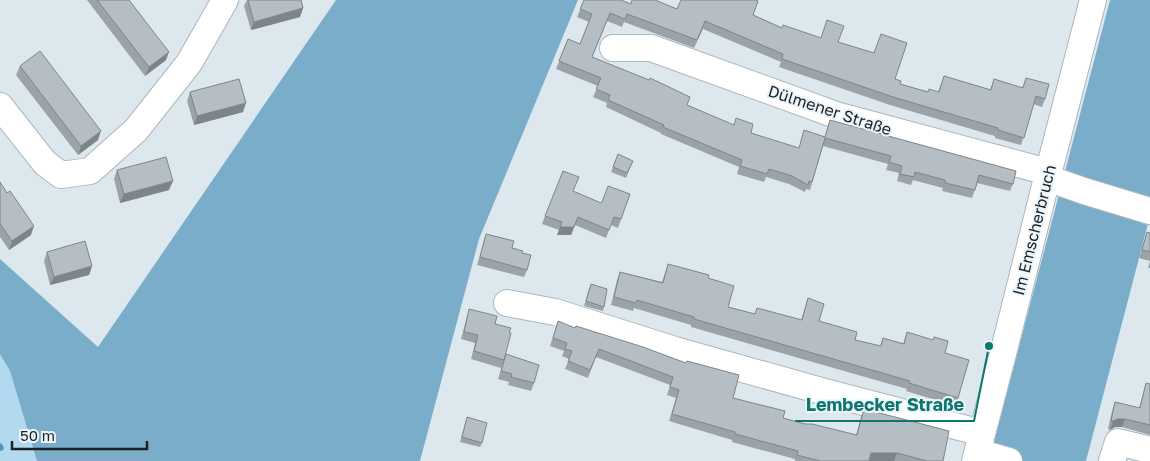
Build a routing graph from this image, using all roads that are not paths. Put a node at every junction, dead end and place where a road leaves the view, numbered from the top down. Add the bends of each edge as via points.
1 (225, 0) edge
2 (1093, 0) edge
3 (614, 48) dead end
4 (0, 106) edge
5 (1047, 175) junction
6 (1150, 210) edge
7 (507, 303) dead end
8 (978, 449) edge
9 (1150, 450) edge
10 (1009, 461) edge
11 (1112, 461) edge

1 - 4 street via 183,71 136,130 90,171 61,176 44,163
2 - 5 street, Im Emscherbruch
3 - 5 street, Dülmener Straße via 651,48 836,115
5 - 6 street, Dülmener Straße via 1084,191
5 - 8 street, Im Emscherbruch
7 - 8 street via 555,312 674,350 825,392
8 - 10 street
9 - 11 street via 1118,442

